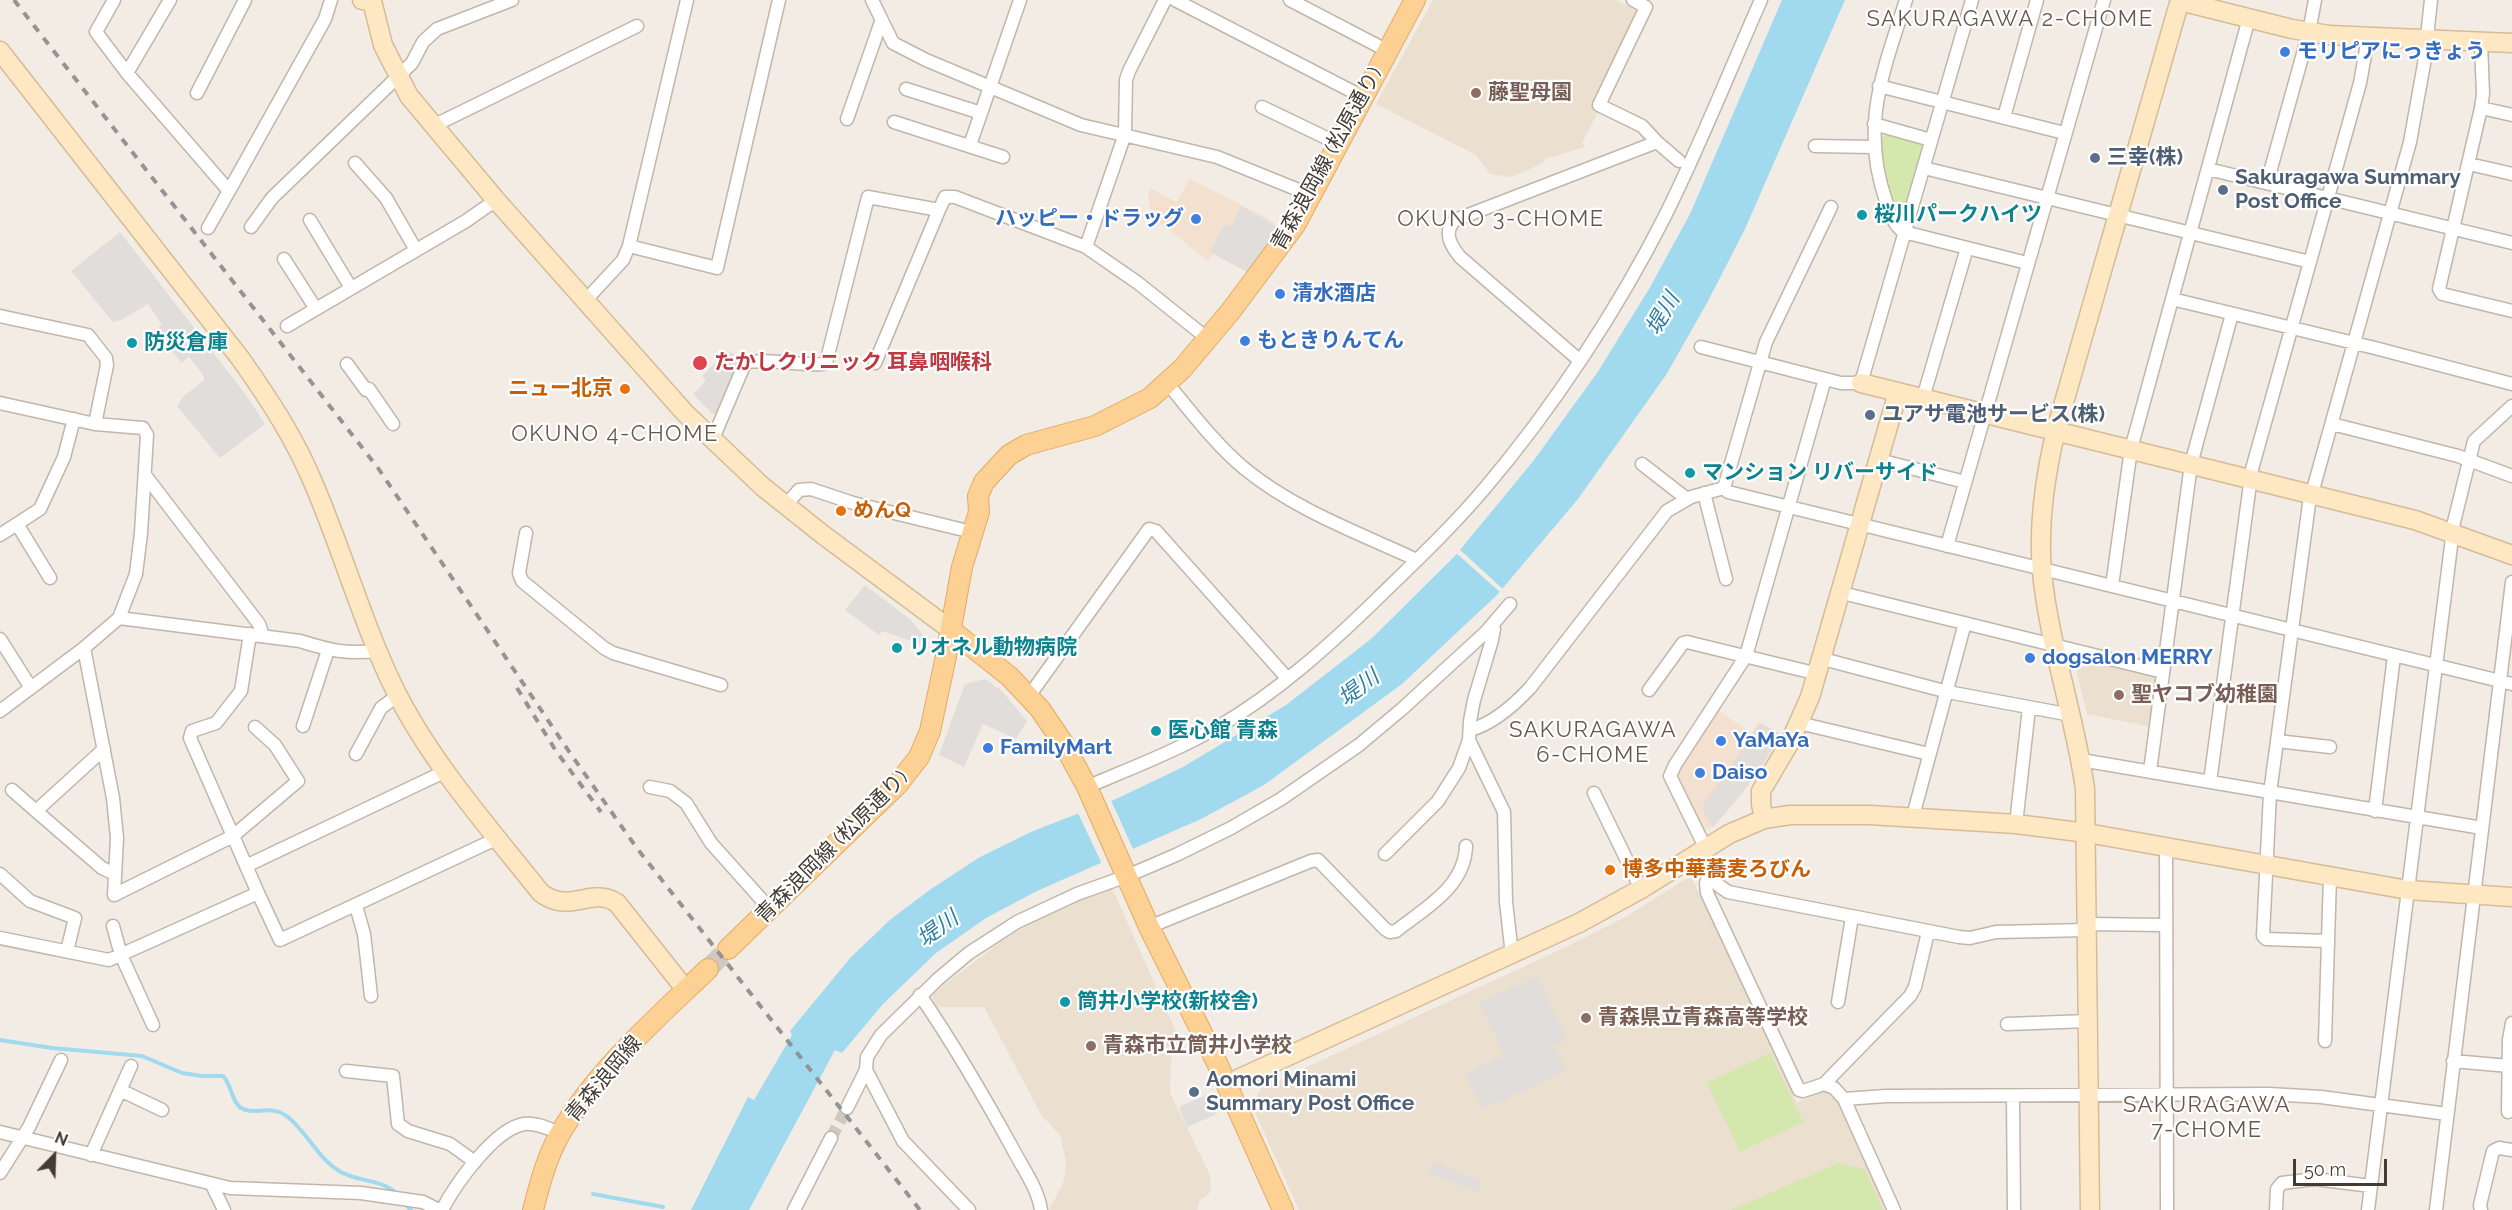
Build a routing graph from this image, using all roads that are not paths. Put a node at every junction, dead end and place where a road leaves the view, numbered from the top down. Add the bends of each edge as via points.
1 (114, 0) edge
2 (170, 0) edge
3 (245, 0) edge
4 (331, 0) edge
5 (362, 0) edge
6 (372, 0) edge
7 (512, 0) edge
8 (687, 0) edge
9 (779, 0) edge
10 (872, 0) edge
11 (1020, 0) edge
12 (1165, 0) edge
13 (1175, 0) edge
14 (1290, 0) edge
15 (1415, 0) edge
16 (1633, 0) edge
17 (1761, 0) edge
18 (1906, 0) edge
19 (1972, 0) edge
20 (2037, 0) edge
21 (2104, 0) edge
22 (2179, 0) edge
23 (2315, 0) edge
24 (2431, 0) edge
25 (2249, 18) junction
26 (881, 22) junction
27 (637, 26) dead end
28 (2309, 32) junction
29 (2368, 38) junction
30 (2427, 41) junction
31 (2481, 42) junction
32 (2512, 44) edge
33 (0, 51) edge
34 (1388, 51) junction
35 (127, 74) junction
36 (398, 77) junction
37 (992, 86) junction
38 (1879, 87) junction
39 (906, 89) dead end
40 (197, 93) dead end
41 (1363, 97) junction
42 (1941, 103) junction
43 (1262, 107) dead end
44 (2481, 108) junction
45 (981, 113) junction
46 (2512, 115) edge
47 (2004, 117) junction
48 (846, 120) dead end
49 (894, 122) dead end
50 (1874, 124) junction
51 (433, 126) junction
52 (2064, 133) junction
53 (1125, 134) junction
54 (1931, 140) junction
55 (1657, 142) junction
56 (1339, 144) junction
57 (970, 145) junction
58 (1815, 146) dead end
59 (1874, 147) junction
60 (1004, 157) dead end
61 (1679, 161) dead end
62 (355, 163) dead end
63 (2469, 164) junction
64 (1924, 168) junction
65 (2208, 169) junction
66 (2512, 174) edge
67 (2267, 183) junction
68 (229, 191) junction
69 (1311, 195) junction
70 (2046, 197) junction
71 (2329, 198) junction
72 (496, 200) junction
73 (1831, 207) dead end
74 (939, 210) junction
75 (2389, 213) junction
76 (2119, 214) junction
77 (310, 220) dead end
78 (251, 227) dead end
79 (208, 228) dead end
80 (2452, 229) junction
81 (1904, 232) junction
82 (2190, 232) junction
83 (2512, 243) edge
84 (629, 246) junction
85 (1086, 247) junction
86 (1966, 248) junction
87 (416, 250) junction
88 (285, 259) dead end
89 (2310, 262) junction
90 (2027, 263) junction
91 (351, 288) junction
92 (2172, 299) junction
93 (585, 300) junction
94 (316, 309) junction
95 (2512, 311) edge
96 (2232, 314) junction
97 (0, 316) edge
98 (287, 326) dead end
99 (2292, 328) junction
100 (1208, 339) junction
101 (2354, 342) junction
102 (1701, 347) dead end
103 (1579, 360) junction
104 (1760, 362) junction
105 (875, 363) dead end
106 (347, 364) dead end
107 (1825, 379) junction
108 (1861, 383) junction
109 (1168, 384) junction
110 (2512, 384) edge
111 (1898, 392) junction
112 (1923, 398) junction
113 (0, 403) edge
114 (2512, 406) edge
115 (1984, 412) junction
116 (74, 419) junction
117 (95, 424) junction
118 (393, 424) dead end
119 (2332, 424) junction
120 (2056, 430) junction
121 (712, 441) junction
122 (2130, 449) junction
123 (1879, 460) junction
124 (2468, 460) junction
125 (1642, 464) dead end
126 (2191, 464) junction
127 (145, 475) junction
128 (2512, 476) edge
129 (2250, 478) junction
130 (1965, 482) junction
131 (1724, 488) junction
132 (1704, 493) junction
133 (2312, 494) junction
134 (1687, 499) junction
135 (786, 505) junction
136 (1789, 508) junction
137 (17, 524) junction
138 (1861, 525) junction
139 (972, 532) junction
140 (2452, 532) junction
141 (526, 533) dead end
142 (0, 535) edge
143 (1947, 546) junction
144 (2512, 555) edge
145 (1417, 560) junction
146 (2042, 570) junction
147 (50, 579) dead end
148 (1726, 579) dead end
149 (2512, 582) edge
150 (2112, 586) junction
151 (1842, 593) junction
152 (2173, 601) junction
153 (1510, 604) dead end
154 (2231, 615) junction
155 (119, 618) junction
156 (1965, 623) junction
157 (1492, 625) junction
158 (951, 630) junction
159 (2292, 630) junction
160 (250, 634) junction
161 (263, 636) junction
162 (0, 639) edge
163 (2055, 646) junction
164 (84, 648) junction
165 (328, 650) junction
166 (379, 651) junction
167 (1746, 656) junction
168 (2394, 656) junction
169 (2435, 665) junction
170 (1820, 666) junction
171 (2163, 672) junction
172 (1287, 678) junction
173 (2506, 683) edge
174 (721, 685) dead end
175 (31, 688) junction
176 (1648, 690) dead end
177 (1948, 692) junction
178 (398, 695) junction
179 (1029, 696) junction
180 (2029, 708) junction
181 (0, 711) edge
182 (2071, 715) junction
183 (1799, 723) junction
184 (303, 726) dead end
185 (255, 727) dead end
186 (1469, 735) junction
187 (2277, 741) junction
188 (2330, 747) dead end
189 (104, 749) junction
190 (356, 754) dead end
191 (1929, 754) junction
192 (2081, 760) junction
193 (447, 771) junction
194 (2150, 771) junction
195 (2210, 782) junction
196 (650, 787) dead end
197 (12, 790) dead end
198 (1088, 790) junction
199 (1594, 793) dead end
200 (2270, 793) junction
201 (36, 811) junction
202 (2375, 811) junction
203 (1913, 816) junction
204 (2416, 818) junction
205 (1764, 819) junction
206 (2016, 824) junction
207 (2482, 828) junction
208 (2087, 833) junction
209 (232, 836) junction
210 (498, 838) junction
211 (1466, 846) dead end
212 (2166, 846) junction
213 (1701, 852) junction
214 (1385, 854) dead end
215 (2265, 864) junction
216 (246, 866) junction
217 (1126, 873) junction
218 (0, 874) edge
219 (114, 874) junction
220 (1710, 874) junction
221 (2330, 876) junction
222 (1641, 889) junction
223 (2408, 890) junction
224 (258, 893) junction
225 (2474, 896) junction
226 (2512, 897) edge
227 (356, 906) junction
228 (771, 909) junction
229 (1852, 917) junction
230 (2165, 925) junction
231 (113, 926) dead end
232 (1149, 927) junction
233 (2087, 927) junction
234 (1928, 932) junction
235 (0, 938) edge
236 (2327, 941) junction
237 (728, 950) tunnel mouth
238 (67, 951) junction
239 (1512, 954) junction
240 (121, 955) junction
241 (708, 969) tunnel mouth
242 (686, 990) junction
243 (920, 995) junction
244 (371, 996) dead end
245 (1838, 1002) dead end
246 (2088, 1021) junction
247 (2512, 1023) edge
248 (2007, 1024) dead end
249 (153, 1025) dead end
250 (2325, 1041) dead end
251 (61, 1060) dead end
252 (2453, 1061) junction
253 (131, 1066) dead end
254 (2509, 1066) junction
255 (866, 1070) junction
256 (346, 1071) dead end
257 (1227, 1084) junction
258 (1824, 1084) junction
259 (120, 1090) junction
260 (2166, 1094) junction
261 (2089, 1095) junction
262 (2013, 1096) junction
263 (1844, 1099) junction
264 (2382, 1105) junction
265 (847, 1108) tunnel mouth
266 (162, 1110) dead end
267 (2508, 1112) dead end
268 (2447, 1113) junction
269 (0, 1132) edge
270 (560, 1133) junction
271 (22, 1137) junction
272 (831, 1138) tunnel mouth
273 (2512, 1150) edge
274 (91, 1155) junction
275 (475, 1162) junction
276 (0, 1173) edge
277 (212, 1185) junction
278 (2371, 1186) junction
279 (224, 1210) edge
280 (440, 1210) edge
281 (533, 1210) edge
282 (794, 1210) edge
283 (969, 1210) edge
284 (1041, 1210) edge
285 (1283, 1210) edge
286 (1894, 1210) edge
287 (2014, 1210) edge
288 (2090, 1210) edge
289 (2167, 1210) edge
290 (2276, 1210) edge
291 (2368, 1210) edge
292 (2436, 1210) edge
293 (2481, 1210) edge

1 - 35 street via 96,32
2 - 35 street
3 - 40 street
4 - 68 street via 325,19
5 - 6 street
6 - 36 street via 383,45
7 - 36 street via 436,29
8 - 84 street
9 - 84 street via 717,268
10 - 26 street
11 - 37 street
12 - 53 street via 1129,70
13 - 41 street
14 - 34 street
15 - 34 main road, 青森浪岡線 (松原通り)
16 - 55 street via 1646,7 1599,105 1642,126
17 - 103 street via 1664,217
18 - 38 street
19 - 42 street
20 - 47 street
21 - 52 street
22 - 25 street
22 - 76 street
23 - 28 street
24 - 30 street
25 - 28 street
25 - 65 street
26 - 37 street via 893,43 906,52
26 - 48 street
27 - 51 street
28 - 29 street
28 - 67 street
29 - 30 street
29 - 71 street
30 - 31 street
30 - 75 street via 2410,142
31 - 32 street
31 - 44 street
33 - 166 street via 271,402 315,486
34 - 41 main road, 青森浪岡線 (松原通り)
35 - 68 street
36 - 51 street
36 - 78 street via 272,198
37 - 45 street
37 - 53 street via 1081,124
38 - 42 street
38 - 50 street
39 - 45 street
41 - 56 main road, 青森浪岡線 (松原通り)
42 - 47 street
42 - 54 street
43 - 56 street
44 - 46 street
44 - 63 street
45 - 57 street
47 - 52 street
49 - 57 street
50 - 54 street
50 - 59 street
51 - 72 street
52 - 70 street
53 - 69 street via 1217,157
53 - 85 street
54 - 64 street
55 - 61 street
55 - 103 street via 1450,225 1449,241 1460,257
56 - 69 main road, 青森浪岡線 (松原通り)
57 - 60 street
58 - 59 street
59 - 81 street via 1876,171 1889,210 1895,225
62 - 87 street via 386,198
63 - 66 street
63 - 80 street
64 - 70 street
64 - 81 street
65 - 67 street
65 - 82 street
67 - 71 street
68 - 79 street
69 - 100 main road, 青森浪岡線 (松原通り) via 1277,251
70 - 76 street
70 - 90 street
71 - 75 street
71 - 89 street
72 - 87 street
72 - 93 street
73 - 104 street
74 - 85 street via 945,197 955,197
74 - 105 street
74 - 121 street via 868,197 826,363 745,363
75 - 80 street
75 - 101 street
76 - 82 street
76 - 120 street
77 - 91 street
80 - 83 street
80 - 95 street via 2440,292
81 - 86 street
81 - 108 street
82 - 89 street
82 - 92 street
84 - 93 street via 623,260
85 - 100 street
86 - 90 street
86 - 112 street
87 - 91 street
88 - 94 street
89 - 99 street
90 - 115 street
91 - 94 street
92 - 96 street
92 - 122 street
93 - 121 street
94 - 98 street
96 - 99 street
96 - 126 street
97 - 117 street via 88,335 107,365
99 - 101 street
99 - 129 street
100 - 109 main road, 青森浪岡線 (松原通り)
101 - 110 street
101 - 119 street
102 - 104 street
103 - 145 street via 1484,489
104 - 107 street
104 - 131 street
106 - 118 street
107 - 108 street
107 - 136 street
108 - 111 street
109 - 139 main road, 青森浪岡線 (松原通り) via 1150,398 1095,426 1026,445 1008,455 978,496 979,512
109 - 145 street via 1214,438 1258,478 1306,507
111 - 112 street
111 - 123 street
112 - 115 street
113 - 116 street
114 - 124 street via 2474,441
115 - 120 street
115 - 130 street
116 - 117 street
116 - 137 street via 64,457 43,504
117 - 127 street via 143,428 147,435
119 - 124 street
119 - 133 street
120 - 122 street
120 - 146 street via 2044,496
121 - 135 street
122 - 126 street
122 - 150 street
123 - 130 street
123 - 138 street
124 - 128 street
124 - 140 street
125 - 134 street
126 - 129 street
126 - 152 street
127 - 155 street via 136,574
127 - 161 street via 260,624
129 - 133 street
129 - 154 street
130 - 143 street
131 - 132 street
131 - 136 street
132 - 134 street
132 - 148 street
133 - 140 street
133 - 159 street
134 - 186 street via 1667,511 1521,697
135 - 139 street via 800,490 811,489
135 - 158 street
136 - 138 street
136 - 167 street
137 - 142 street
137 - 147 street
138 - 143 street
138 - 151 street
139 - 158 main road, 青森浪岡線 (松原通り)
140 - 144 street
140 - 169 street
141 - 174 street via 519,573 522,581 604,648
143 - 146 street
145 - 172 street via 1331,643
146 - 150 street
146 - 163 street
149 - 173 street
150 - 152 street
151 - 156 street
151 - 170 street
152 - 154 street
152 - 171 street
153 - 157 street
154 - 159 street
154 - 195 street
155 - 160 street
155 - 164 street
156 - 163 street
156 - 177 street
157 - 186 street via 1492,640 1474,700
157 - 217 street via 1402,709 1318,774 1231,828
158 - 179 main road
158 - 228 main road, 青森浪岡線 (松原通り) via 930,731 914,766
159 - 168 street
159 - 187 street
160 - 161 street
160 - 209 street via 241,691 216,723 192,731 190,738
161 - 165 street
162 - 175 street
163 - 171 street
163 - 182 street
164 - 175 street
164 - 189 street
165 - 166 street via 353,654
165 - 184 street
166 - 178 street
167 - 170 street
167 - 176 street via 1683,643
167 - 213 street via 1670,776
168 - 169 street
168 - 202 street
169 - 173 street
169 - 204 street
170 - 177 street
170 - 183 street
171 - 194 street
172 - 179 street via 1156,531 1149,529
172 - 198 street via 1217,727
173 - 207 street
175 - 181 street
177 - 180 street
177 - 191 street
178 - 190 street via 381,708
178 - 193 street
179 - 198 main road via 1063,743
180 - 182 street
180 - 206 street
182 - 192 street
183 - 191 street
183 - 205 street via 1761,791
185 - 209 street via 275,745 298,781
186 - 214 street via 1449,787
186 - 239 street via 1504,812 1506,902
187 - 188 street
187 - 200 street
189 - 201 street
189 - 219 street via 117,838
191 - 203 street
192 - 194 street
192 - 208 street
193 - 210 street
193 - 216 street
194 - 195 street
195 - 200 street
196 - 228 street via 670,791 686,803 711,843
197 - 201 street
198 - 217 main road
199 - 222 street
200 - 202 street
200 - 215 street
201 - 219 street
202 - 204 street
203 - 205 street via 1807,815
203 - 206 street
204 - 207 street
204 - 223 street
205 - 213 street via 1728,834
206 - 208 street
207 - 225 street
208 - 212 street
208 - 233 street
209 - 216 street
209 - 219 street via 114,895
210 - 227 street
210 - 242 street via 550,900 569,903 605,897 617,903
211 - 232 street via 1465,862 1451,886 1396,931 1384,929 1318,860
212 - 215 street
212 - 230 street
213 - 220 street
213 - 222 street
215 - 221 street
215 - 236 street via 2263,936
216 - 224 street
217 - 232 main road
217 - 243 street via 1017,922 969,953
218 - 238 street via 30,901 75,918
220 - 229 street via 1728,892
220 - 258 street via 1707,893 1799,1090
221 - 223 street
221 - 236 street
222 - 239 street
223 - 225 street
223 - 264 street
224 - 227 street via 280,940
224 - 240 street
225 - 226 street
225 - 252 street
227 - 244 street via 364,934
228 - 237 main road, 青森浪岡線 (松原通り)
229 - 234 street
229 - 245 street
230 - 233 street
230 - 260 street
231 - 240 street
232 - 257 main road
233 - 234 street via 1996,932 1970,938
233 - 246 street
234 - 258 street via 1914,992
235 - 238 street
236 - 250 street
238 - 240 street via 110,960
239 - 257 street
240 - 249 street
241 - 242 main road, 青森浪岡線
242 - 270 main road, 青森浪岡線 via 615,1061
243 - 255 street via 872,1048
243 - 284 street via 950,1038 1008,1140 1037,1193
246 - 248 street
246 - 261 street
247 - 254 street
251 - 271 street
252 - 254 street
252 - 268 street
253 - 259 street
254 - 267 street
255 - 265 street
255 - 283 street via 903,1142
256 - 275 street via 393,1076 398,1124 450,1144
257 - 285 main road
258 - 263 street
259 - 266 street
259 - 274 street
260 - 261 street
260 - 264 street via 2297,1094
260 - 289 street
261 - 262 street
261 - 288 street
262 - 263 street
262 - 287 street
263 - 286 street
264 - 268 street
264 - 278 street
268 - 292 street
269 - 271 street
270 - 275 street via 535,1124 518,1126
270 - 281 main road, 青森浪岡線
271 - 274 street
271 - 276 street
272 - 282 street
273 - 293 street via 2493,1151
274 - 277 street
275 - 280 street
277 - 279 street
277 - 280 street via 392,1197 423,1202
278 - 290 street via 2315,1179 2282,1183 2277,1189
278 - 291 street

